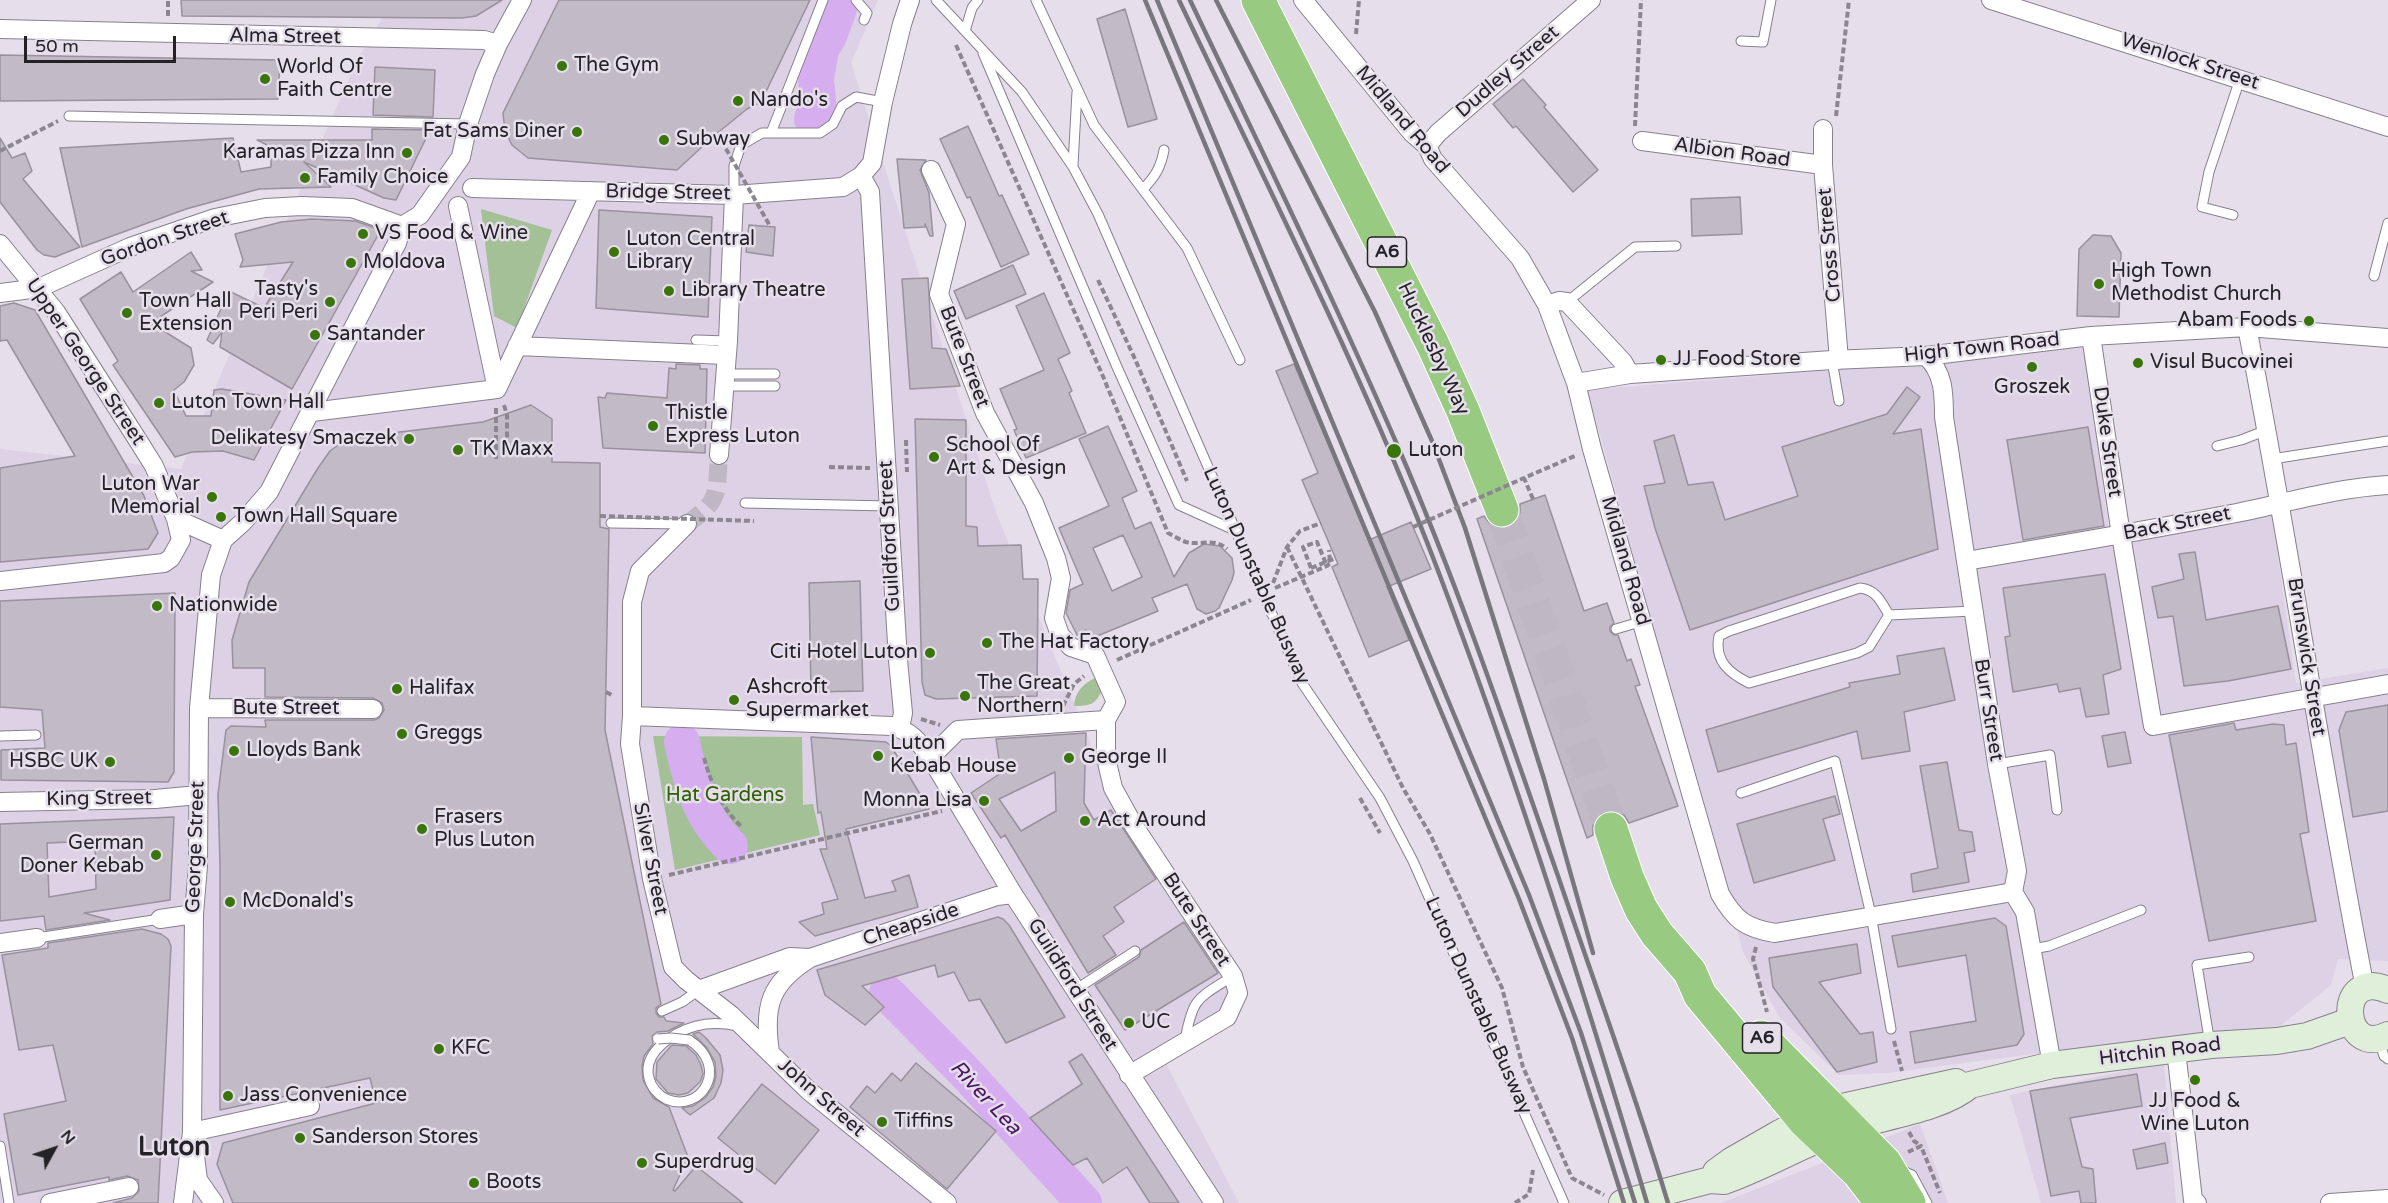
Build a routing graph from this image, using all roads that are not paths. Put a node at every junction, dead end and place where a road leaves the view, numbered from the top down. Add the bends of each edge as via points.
1 (522, 0) edge
2 (823, 0) edge
3 (856, 0) edge
4 (910, 0) edge
5 (936, 0) edge
6 (978, 0) edge
7 (1036, 0) edge
8 (1258, 0) edge
9 (1303, 0) edge
10 (1591, 0) edge
11 (1771, 0) edge
12 (1990, 0) edge
13 (864, 20) dead end
14 (0, 29) edge
15 (965, 30) junction
16 (1741, 41) dead end
17 (498, 44) junction
18 (981, 47) junction
19 (2240, 79) junction
20 (1078, 90) junction
21 (883, 102) junction
22 (69, 116) road end
23 (468, 124) junction
24 (2388, 127) edge
25 (1823, 129) road end
26 (771, 133) junction
27 (1642, 141) road end
28 (1427, 146) junction
29 (1164, 150) dead end
30 (1823, 165) junction
31 (1073, 166) junction
32 (931, 170) dead end
33 (861, 176) junction
34 (472, 188) dead end
35 (1143, 189) junction
36 (591, 191) junction
37 (734, 195) junction
38 (458, 206) dead end
39 (2234, 214) dead end
40 (2388, 223) edge
41 (402, 226) junction
42 (0, 244) edge
43 (1677, 246) dead end
44 (2374, 276) dead end
45 (39, 288) junction
46 (0, 293) edge
47 (1567, 302) junction
48 (1547, 305) junction
49 (2247, 327) junction
50 (2091, 336) junction
51 (2388, 338) edge
52 (696, 340) dead end
53 (518, 346) junction
54 (727, 348) junction
55 (1926, 356) junction
56 (1240, 360) dead end
57 (1836, 360) junction
58 (1630, 374) junction
59 (775, 375) dead end
60 (724, 380) junction
61 (1576, 383) junction
62 (775, 386) dead end
63 (497, 389) junction
64 (1839, 401) dead end
65 (312, 412) junction
66 (2266, 430) junction
67 (2388, 441) edge
68 (2217, 446) dead end
69 (719, 455) tunnel mouth
70 (2272, 459) junction
71 (2388, 486) edge
72 (744, 503) dead end
73 (2281, 504) junction
74 (1502, 510) tunnel mouth
75 (889, 514) junction
76 (176, 519) junction
77 (611, 523) dead end
78 (687, 524) joint
79 (1234, 530) junction
80 (2121, 535) junction
81 (223, 540) junction
82 (1966, 561) junction
83 (0, 581) edge
84 (1973, 611) junction
85 (1889, 615) junction
86 (1642, 621) junction
87 (1616, 629) dead end
88 (2388, 684) edge
89 (2312, 699) junction
90 (199, 708) junction
91 (373, 709) dead end
92 (632, 716) junction
93 (1106, 720) junction
94 (900, 728) junction
95 (36, 735) dead end
96 (0, 736) edge
97 (929, 755) junction
98 (1997, 764) junction
99 (1741, 793) dead end
100 (198, 795) junction
101 (0, 801) edge
102 (2057, 810) dead end
103 (1611, 829) tunnel mouth
104 (2013, 892) junction
105 (1013, 894) junction
106 (2141, 910) dead end
107 (194, 914) junction
108 (1871, 915) junction
109 (160, 919) joint
110 (37, 938) joint
111 (0, 943) edge
112 (2032, 949) junction
113 (1135, 951) dead end
114 (2249, 957) dead end
115 (810, 958) junction
116 (1233, 976) junction
117 (2377, 989) edge
118 (699, 990) junction
119 (1075, 990) junction
120 (662, 1011) dead end
121 (2350, 1021) junction
122 (746, 1028) junction
123 (1891, 1029) road end
124 (658, 1039) dead end
125 (1185, 1043) junction
126 (2385, 1044) edge
127 (2211, 1046) junction
128 (2176, 1050) junction
129 (770, 1052) junction
130 (2052, 1065) junction
131 (1129, 1075) junction
132 (1970, 1085) junction
133 (310, 1106) dead end
134 (1827, 1124) junction
135 (192, 1132) junction
136 (0, 1146) edge
137 (1886, 1163) junction
138 (129, 1187) dead end
139 (2388, 1198) edge
140 (1615, 1200) edge
141 (61, 1202) edge
142 (9, 1203) edge
143 (183, 1203) edge
144 (214, 1203) edge
145 (947, 1203) edge
146 (1214, 1203) edge
147 (1564, 1203) edge
148 (1882, 1203) edge
149 (1909, 1203) edge
150 (1927, 1203) edge
151 (2197, 1203) edge
152 (2330, 1203) edge

1 - 17 street
2 - 26 lane
3 - 13 lane via 867,13
4 - 21 street
5 - 15 lane, Luton Dunstable Busway
6 - 15 lane
7 - 20 lane
8 - 74 highway, Hucklesby Way / A6 via 1433,345
9 - 28 street, Midland Road via 1412,133
10 - 28 street, Dudley Street
11 - 16 lane via 1763,42
12 - 19 street, Wenlock Street
14 - 17 street, Alma Street via 484,40
15 - 18 lane, Luton Dunstable Busway
17 - 23 street
18 - 31 lane, Luton Dunstable Busway via 1022,92
18 - 79 lane via 1179,505
19 - 24 street, Wenlock Street
19 - 39 lane via 2209,172 2202,207
20 - 31 lane
20 - 35 lane via 1094,124
21 - 26 lane via 856,98 842,106 833,123 820,133
21 - 33 street via 872,164
22 - 23 lane
23 - 41 street via 461,157 420,215
25 - 30 street, Cross Street
26 - 37 lane via 762,133 741,145 734,166
27 - 30 street, Albion Road
28 - 48 street, Midland Road via 1433,159 1520,258
29 - 35 lane via 1153,179
30 - 57 street, Cross Street
31 - 79 lane, Luton Dunstable Busway via 1098,214
32 - 93 street, Bute Street via 956,224 939,294 985,413 1035,503 1056,558 1061,578 1054,618 1060,635 1071,646 1095,655 1116,702
33 - 37 street, Bridge Street via 843,187
33 - 75 street, Guildford Street via 870,192
34 - 36 street, Bridge Street
35 - 56 lane via 1186,248
36 - 37 street, Bridge Street
36 - 53 street
37 - 54 street
38 - 63 street
40 - 44 lane
41 - 45 street, Gordon Street via 352,208 265,208 215,218 130,246
41 - 65 street
42 - 45 street, Upper George Street
43 - 47 lane via 1635,247
45 - 46 street, Gordon Street
45 - 76 street, Upper George Street via 144,450
47 - 48 street
47 - 58 street
48 - 61 street, Midland Road
49 - 50 street, High Town Road
49 - 51 street, High Town Road
49 - 66 street, Brunswick Street
50 - 55 street, High Town Road
50 - 80 street, Duke Street
52 - 54 lane
53 - 54 street
53 - 63 street
54 - 60 street
55 - 57 street, High Town Road
55 - 82 street, Burr Street via 1940,372
57 - 58 street, High Town Road
57 - 64 lane
58 - 61 street, High Town Road
59 - 60 lane
60 - 62 lane
60 - 69 street
61 - 86 street, Midland Road
63 - 65 street
65 - 81 street via 269,492
66 - 68 lane
66 - 70 street, Brunswick Street
67 - 70 lane
70 - 73 street, Brunswick Street
71 - 73 street, Back Street via 2334,492
72 - 75 lane
73 - 80 street, Back Street
73 - 89 street, Brunswick Street
75 - 94 street, Guildford Street via 903,713
76 - 81 street
76 - 83 street, Upper George Street via 182,540 164,563
77 - 78 lane
78 - 92 street, Silver Street via 648,562 636,581 632,602
79 - 147 lane, Luton Dunstable Busway via 1302,683 1380,798 1413,861
80 - 82 street, Back Street
80 - 89 street, Duke Street via 2153,726
81 - 90 street, George Street via 211,575
82 - 84 street, Burr Street
84 - 85 lane
84 - 98 street, Burr Street
85 - 85 lane via 1877,594 1860,588 1729,632 1719,636 1717,645 1731,674 1749,683 1857,653 1869,647
86 - 87 lane
86 - 108 street, Midland Road via 1720,894 1730,911 1742,923 1775,933
88 - 89 street
89 - 117 street, Brunswick Street
90 - 91 street, Bute Street
90 - 100 street, George Street
92 - 94 street
92 - 118 street, Silver Street via 630,744 652,879 673,967
93 - 97 street via 958,730
93 - 116 street, Bute Street via 1106,758 1113,788
94 - 97 street, Guildford Street
95 - 96 lane
97 - 105 street, Guildford Street
98 - 102 lane via 2050,755
98 - 104 street, Burr Street via 2017,871
99 - 108 lane via 1835,761
100 - 101 street, King Street
100 - 107 street, George Street
103 - 134 highway, A6 via 1641,909 1657,934 1690,972 1714,984 1794,1072
104 - 108 street
104 - 112 street via 2025,912
105 - 115 street, Cheapside
105 - 119 street, Guildford Street
106 - 112 lane
107 - 109 street
107 - 135 street, George Street
108 - 123 lane
109 - 110 lane
110 - 111 street
112 - 130 street
113 - 119 lane
114 - 127 lane via 2197,965
115 - 118 street via 790,957
115 - 129 street via 791,970 768,1005
116 - 125 lane via 1195,1002
116 - 125 street, Bute Street via 1238,993 1227,1017
117 - 121 street via 2354,997
118 - 120 lane
118 - 122 street, John Street
119 - 131 street, Guildford Street
121 - 126 street via 2362,1035
121 - 127 street, Hitchin Road via 2307,1036
122 - 124 lane, bridge via 724,1023 696,1026 681,1032 655,1050 647,1071 649,1081 662,1097 681,1102 706,1087 708,1058 689,1040 671,1038
122 - 129 street, John Street
125 - 131 street, Bute Street
127 - 128 street, Hitchin Road
128 - 130 street, Hitchin Road
128 - 151 street via 2193,1200
129 - 145 street, John Street via 809,1091
130 - 132 street, Hitchin Road
131 - 146 street, Guildford Street
132 - 134 street, Hitchin Road via 1961,1093 1913,1111
132 - 134 street, Hitchin Road via 1948,1082 1908,1091
133 - 135 street
134 - 137 highway, A6
134 - 140 street via 1736,1177
134 - 148 highway, A6
135 - 143 street
135 - 144 street, George Street via 198,1180
136 - 142 lane
137 - 149 highway, A6
137 - 150 lane via 1912,1175
138 - 141 street
139 - 152 street

